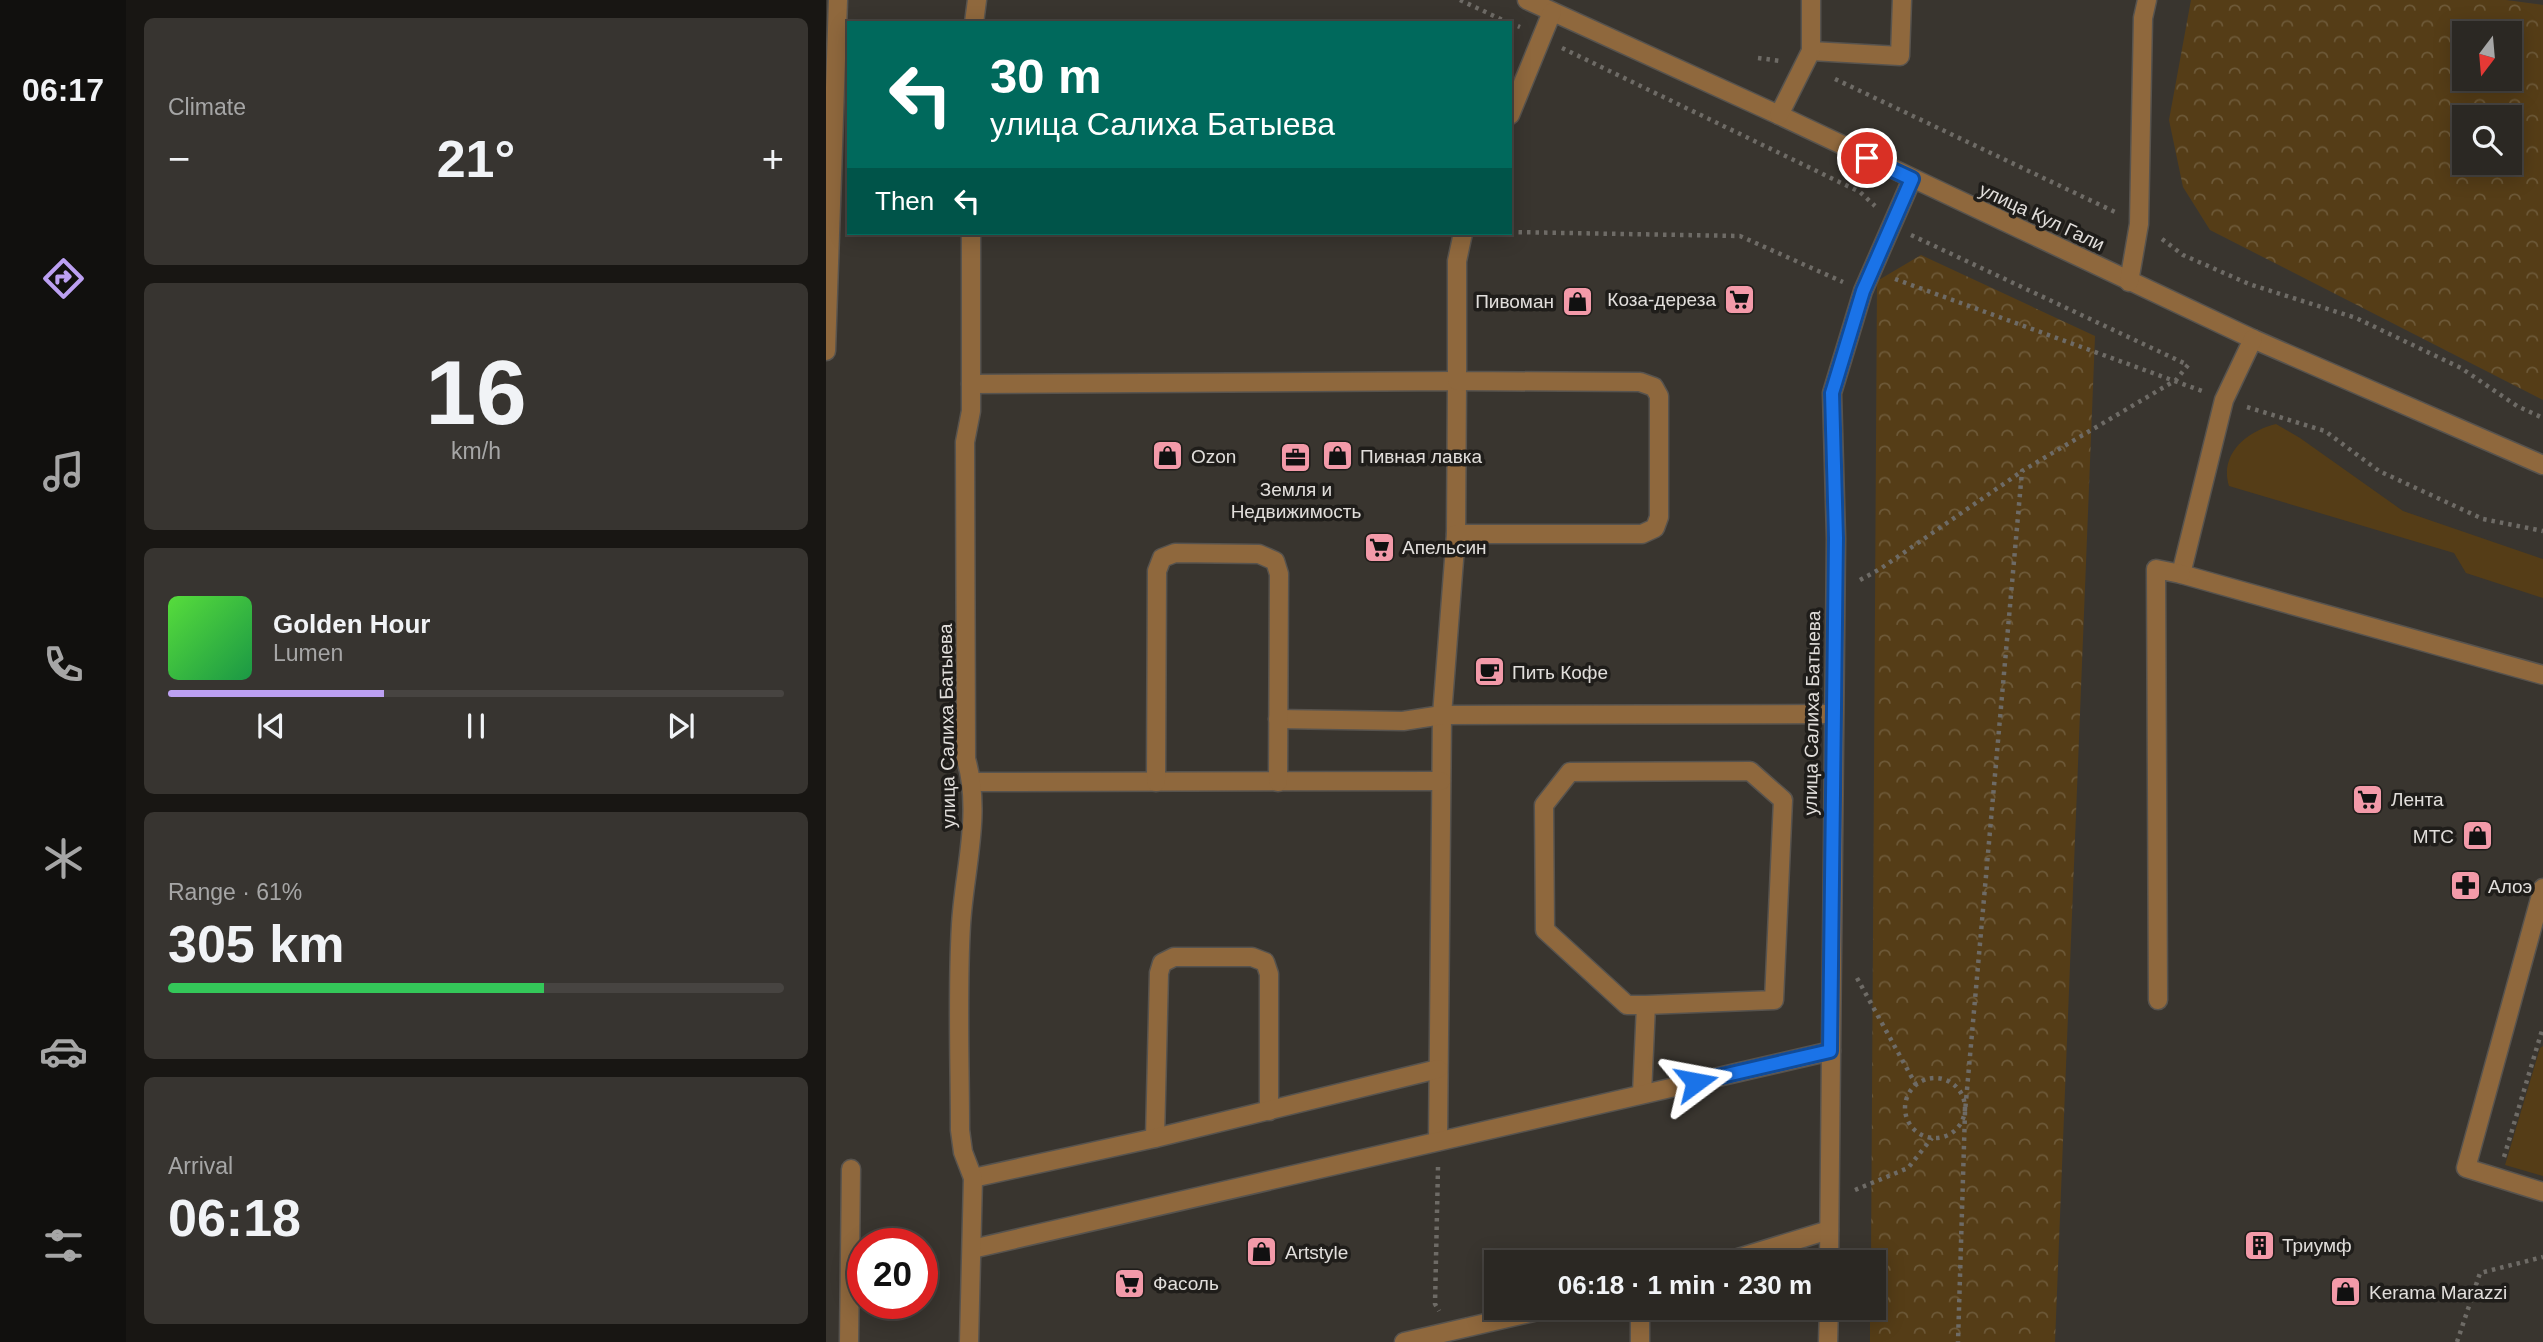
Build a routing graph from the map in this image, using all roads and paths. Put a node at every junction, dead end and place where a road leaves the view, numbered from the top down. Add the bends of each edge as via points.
1 (838, 0) edge
2 (977, 0) edge
3 (1460, 0) edge
4 (1527, 0) edge
5 (1811, 0) edge
6 (1902, 0) edge
7 (2147, 0) edge
8 (1552, 12) junction
9 (974, 21) edge
10 (1506, 21) edge
11 (1512, 24) edge
12 (1542, 38) junction
13 (1811, 51) junction
14 (1512, 110) edge
15 (1779, 115) junction
16 (1912, 179) junction
17 (1891, 226) junction
18 (1512, 232) edge
19 (971, 235) edge
20 (1463, 235) edge
21 (2129, 282) junction
22 (1863, 291) junction
23 (2253, 339) junction
24 (826, 351) edge
25 (1457, 382) junction
26 (971, 384) junction
27 (2543, 465) edge
28 (2022, 471) junction
29 (1456, 534) junction
30 (2181, 573) junction
31 (1835, 592) junction
32 (2543, 675) edge
33 (1833, 714) junction
34 (1442, 715) junction
35 (1278, 719) junction
36 (973, 782) junction
37 (1156, 782) junction
38 (1278, 782) junction
39 (1441, 782) junction
40 (2543, 888) edge
41 (1831, 933) junction
42 (2158, 1000) dead end
43 (1646, 1005) junction
44 (2543, 1027) edge
45 (1830, 1051) junction
46 (1438, 1069) junction
47 (1916, 1085) junction
48 (1642, 1094) junction
49 (1269, 1111) junction
50 (1965, 1112) junction
51 (1155, 1138) junction
52 (1932, 1138) junction
53 (1438, 1141) junction
54 (851, 1169) dead end
55 (2501, 1169) dead end
56 (973, 1178) junction
57 (1829, 1192) junction
58 (2543, 1192) edge
59 (1829, 1230) junction
60 (972, 1249) junction
61 (1764, 1250) edge
62 (1829, 1250) edge
63 (2543, 1256) edge
64 (1510, 1320) edge
65 (1640, 1320) edge
66 (1829, 1320) edge
67 (1451, 1337) edge
68 (849, 1342) edge
69 (969, 1342) edge
70 (1404, 1342) edge
71 (1640, 1342) edge
72 (1829, 1342) edge
73 (1958, 1342) edge
74 (2457, 1342) edge

1 - 24 street
2 - 9 street
3 - 10 path
4 - 8 street, улица Кул Гали
5 - 13 street
6 - 13 street via 1900,56
7 - 21 street via 2139,224
8 - 12 street
8 - 15 street, улица Кул Гали
11 - 12 path
12 - 14 street
12 - 17 path via 1860,192
13 - 15 street
15 - 16 street, улица Кул Гали
16 - 17 street, улица Салиха Батыева
16 - 21 street, улица Кул Гали
17 - 22 street, улица Салиха Батыева
17 - 28 path via 2188,365 2176,380
18 - 22 path via 1740,236
19 - 26 street, улица Салиха Батыева
20 - 25 street via 1457,261
21 - 23 street, улица Кул Гали
22 - 31 street, улица Салиха Батыева via 1832,393
23 - 27 street, улица Кул Гали
23 - 30 street via 2224,400
25 - 26 street
25 - 29 street
25 - 29 street via 1640,382 1654,387 1660,396 1659,517 1655,528 1642,534
26 - 36 street, улица Салиха Батыева via 965,442 966,760
28 - 31 path via 1880,569
28 - 50 path
29 - 34 street
30 - 32 street
30 - 42 street via 2156,569
31 - 33 street, улица Салиха Батыева
33 - 34 street
33 - 41 street, улица Салиха Батыева
34 - 35 street via 1402,721
34 - 39 street
35 - 37 street via 1279,574 1275,561 1259,554 1175,553 1162,558 1157,571
35 - 38 street
36 - 37 street
36 - 56 street, улица Салиха Батыева via 961,923 960,1130
37 - 38 street
38 - 39 street
39 - 46 street
40 - 58 street via 2466,1168
41 - 45 street, улица Салиха Батыева
41 - 47 path
43 - 43 street via 1627,1005 1545,930 1544,805 1570,772 1750,771 1783,800 1774,1000
43 - 48 street
44 - 55 path
45 - 48 street
45 - 57 street, улица Салиха Батыева
46 - 49 street
46 - 53 street
47 - 50 path via 1926,1080 1949,1082 1964,1100
47 - 52 path via 1908,1094 1906,1117 1920,1135
48 - 53 street
49 - 51 street
49 - 51 street via 1269,974 1265,962 1252,957 1174,957 1163,963 1159,972
50 - 52 path via 1954,1132
50 - 73 path
51 - 56 street
52 - 57 path via 1908,1168 1851,1192
53 - 60 street
53 - 67 path via 1435,1304
54 - 68 street
56 - 60 street, улица Салиха Батыева
57 - 59 street, улица Салиха Батыева
59 - 61 street
59 - 62 street, улица Салиха Батыева
60 - 69 street, улица Салиха Батыева
63 - 74 path via 2480,1273
64 - 67 street
65 - 71 street
66 - 72 street
67 - 70 street

